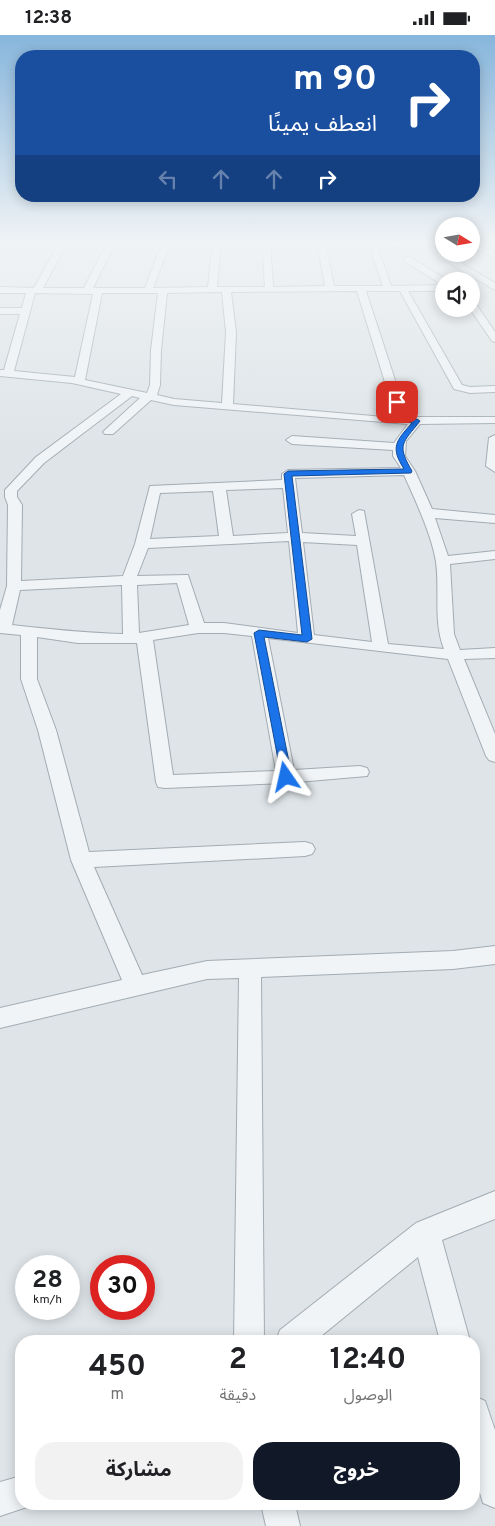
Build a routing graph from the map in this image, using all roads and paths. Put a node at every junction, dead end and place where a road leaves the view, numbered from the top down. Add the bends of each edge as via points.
1 (0, 311) edge
2 (25, 311) joint
3 (94, 311) edge
4 (161, 311) edge
5 (228, 311) edge
6 (369, 311) edge
7 (415, 311) edge
8 (480, 316) edge
9 (495, 339) edge
10 (4, 373) edge
11 (79, 382) junction
12 (495, 389) edge
13 (129, 393) junction
14 (149, 397) junction
15 (227, 406) junction
16 (495, 420) edge
17 (410, 421) junction
18 (109, 432) dead end
19 (495, 438) edge
20 (292, 440) dead end
21 (400, 447) junction
22 (494, 454) edge
23 (495, 468) edge
24 (409, 471) junction
25 (289, 484) junction
26 (219, 487) junction
27 (427, 513) junction
28 (359, 514) dead end
29 (0, 519) edge
30 (15, 519) junction
31 (495, 519) edge
32 (296, 537) junction
33 (227, 541) junction
34 (363, 541) junction
35 (142, 544) junction
36 (495, 555) edge
37 (442, 561) junction
38 (15, 566) junction
39 (0, 567) edge
40 (129, 579) junction
41 (14, 586) junction
42 (2, 628) edge
43 (198, 628) junction
44 (29, 630) junction
45 (259, 633) junction
46 (138, 637) junction
47 (307, 639) junction
48 (381, 648) junction
49 (495, 653) edge
50 (453, 655) junction
51 (495, 757) edge
52 (360, 771) dead end
53 (286, 777) junction
54 (305, 849) dead end
55 (81, 860) junction
56 (495, 955) edge
57 (250, 969) junction
58 (136, 987) junction
59 (0, 1018) edge
60 (495, 1205) edge
61 (426, 1233) junction
62 (249, 1335) edge
63 (298, 1335) edge
64 (453, 1335) edge
65 (480, 1434) edge
66 (495, 1491) edge
67 (15, 1495) edge
68 (0, 1499) edge
69 (279, 1510) edge
70 (283, 1526) edge

1 - 2 street
2 - 10 street
3 - 11 street
4 - 14 street via 155,385
5 - 15 street via 231,332
6 - 17 street
7 - 12 street via 458,387
8 - 9 street
10 - 11 street
11 - 13 street
13 - 14 street
13 - 30 street via 40,459 22,477 11,490
14 - 15 street
14 - 18 street
15 - 17 street
16 - 17 street
17 - 21 street
19 - 22 street
20 - 21 street
21 - 24 street via 399,456
22 - 23 street via 492,466
24 - 25 street via 288,474
24 - 27 street
25 - 26 street
25 - 32 street
26 - 33 street
26 - 35 street via 154,489
27 - 31 street
27 - 37 street
28 - 34 street
29 - 30 street
30 - 38 street
32 - 33 street
32 - 34 street
32 - 47 street
33 - 35 street
34 - 48 street
35 - 40 street
36 - 37 street
37 - 50 street via 446,634
38 - 39 street
38 - 41 street
40 - 41 street
40 - 43 street via 184,578
40 - 46 street
41 - 42 street
42 - 44 street
43 - 45 street
43 - 46 street
44 - 46 street via 78,638
44 - 55 street via 29,679 47,730
45 - 47 street
45 - 53 street
46 - 53 street via 165,782
47 - 48 street
48 - 50 street
49 - 50 street
50 - 51 street
52 - 53 street
54 - 55 street
55 - 58 street
56 - 57 street
57 - 58 street via 207,970
57 - 62 street
58 - 59 street
60 - 61 street
61 - 63 street
61 - 64 street
65 - 66 street
67 - 68 street
69 - 70 street

